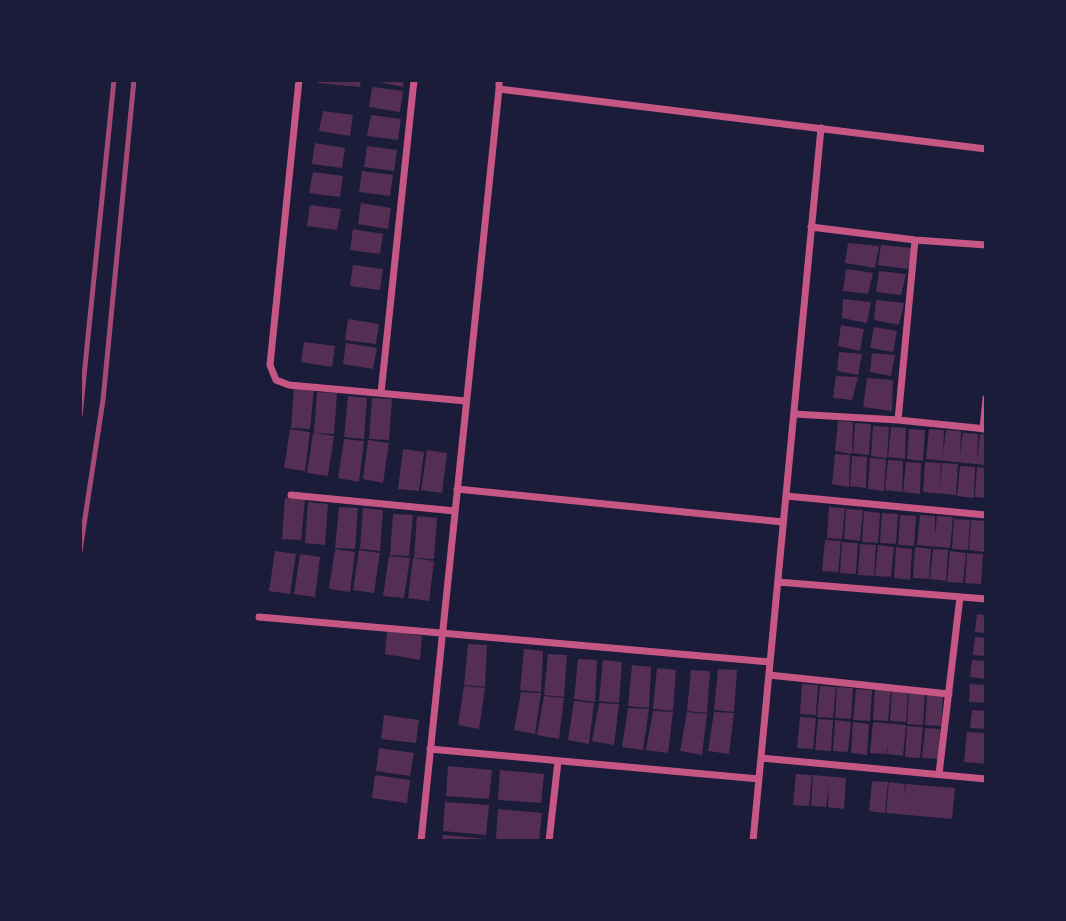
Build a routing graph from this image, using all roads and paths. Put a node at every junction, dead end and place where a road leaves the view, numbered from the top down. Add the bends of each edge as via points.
1 (299, 80) edge
2 (414, 80) edge
3 (499, 85) edge
4 (821, 128) junction
5 (985, 149) edge
6 (811, 227) junction
7 (915, 240) junction
8 (985, 245) edge
9 (381, 393) junction
10 (985, 398) edge
11 (466, 401) junction
12 (794, 414) junction
13 (898, 420) junction
14 (984, 429) edge
15 (457, 489) junction
16 (291, 495) dead end
17 (786, 496) junction
18 (455, 511) junction
19 (985, 515) edge
20 (783, 522) junction
21 (778, 582) junction
22 (960, 597) junction
23 (985, 599) edge
24 (259, 617) dead end
25 (442, 633) junction
26 (770, 662) junction
27 (769, 675) junction
28 (948, 694) junction
29 (430, 749) junction
30 (761, 758) junction
31 (558, 761) junction
32 (939, 774) junction
33 (759, 779) junction
34 (985, 779) edge
35 (421, 841) edge
36 (549, 841) edge
37 (753, 841) edge

1 - 9 street via 270,365 276,380 289,385
2 - 9 street
3 - 4 street
3 - 11 street
4 - 5 street
4 - 6 street
6 - 7 street
6 - 12 street
7 - 8 street
7 - 13 street
9 - 11 street
10 - 14 street
11 - 15 street
12 - 13 street
12 - 17 street
13 - 14 street
15 - 18 street
15 - 20 street
16 - 18 street
17 - 19 street
17 - 20 street
18 - 25 street
20 - 21 street
21 - 22 street
21 - 26 street
22 - 23 street
22 - 28 street
24 - 25 street
25 - 26 street
25 - 29 street
26 - 27 street
27 - 28 street
27 - 30 street
28 - 32 street
29 - 31 street
29 - 35 street
30 - 32 street
30 - 33 street
31 - 33 street
31 - 36 street
32 - 34 street
33 - 37 street

